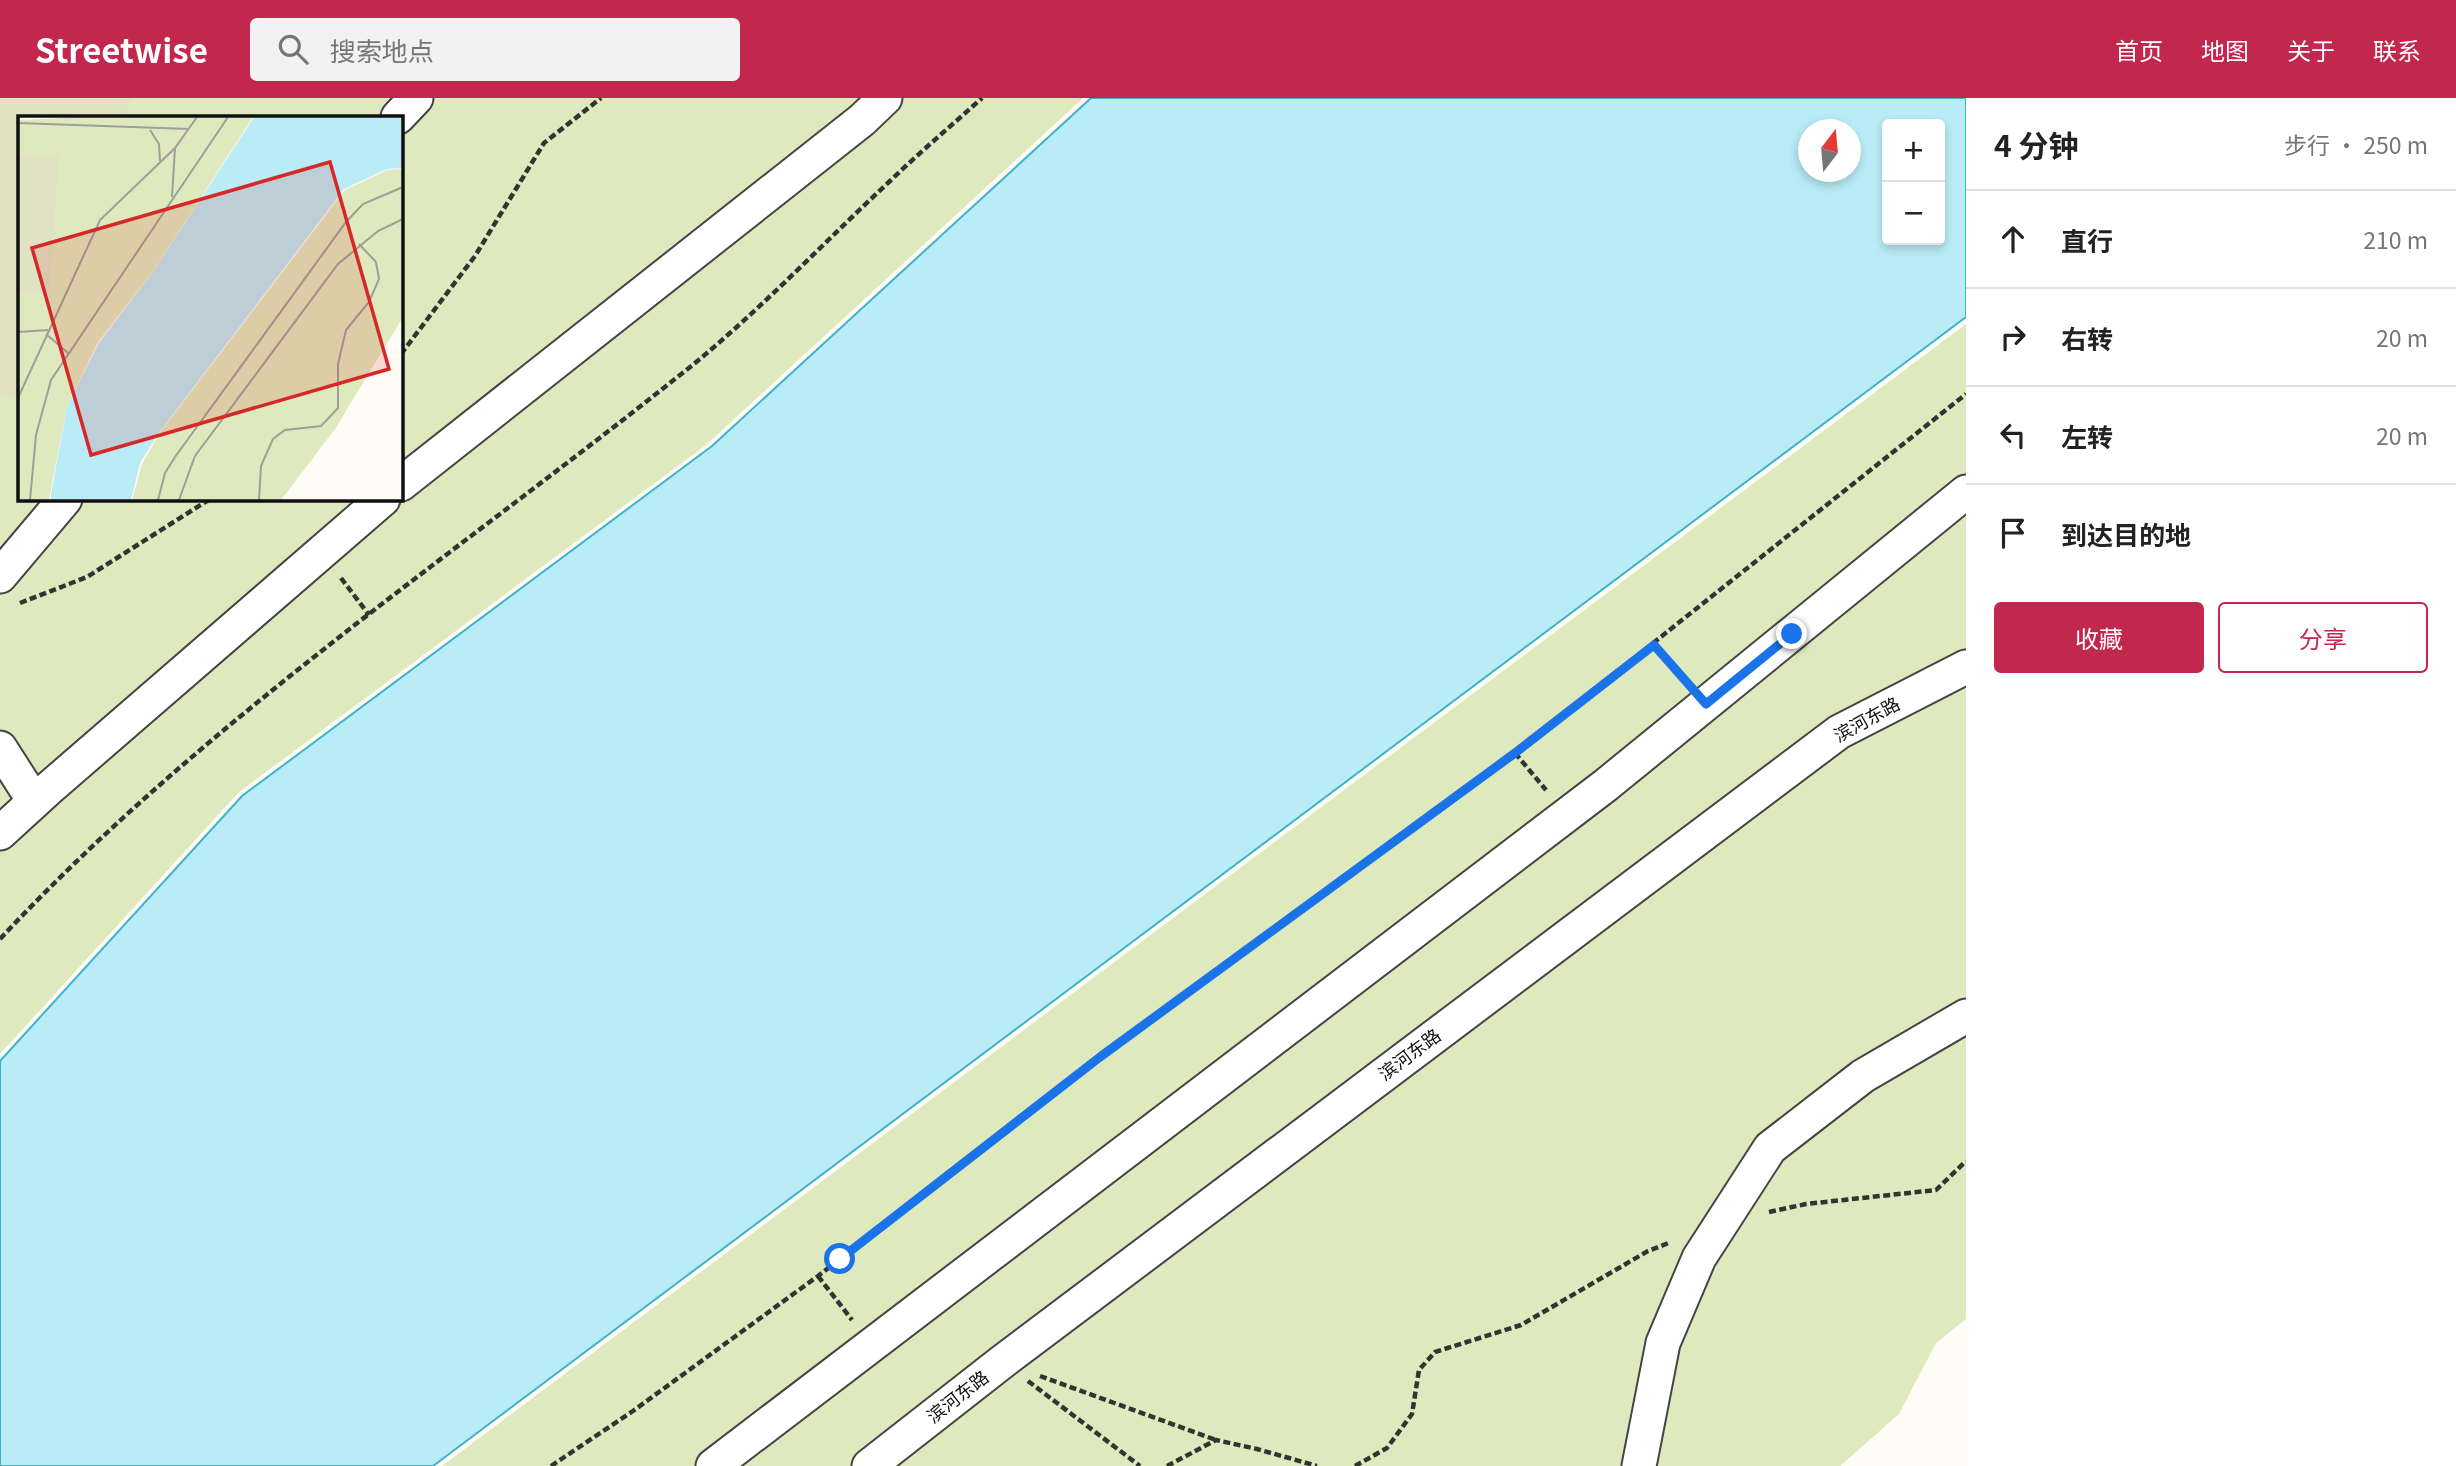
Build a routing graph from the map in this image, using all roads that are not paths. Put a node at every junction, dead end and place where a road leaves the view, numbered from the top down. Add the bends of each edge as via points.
1 (415, 98) edge
2 (885, 98) edge
3 (399, 116) edge
4 (402, 483) edge
5 (1966, 492) edge
6 (64, 500) edge
7 (382, 500) edge
8 (0, 576) edge
9 (1966, 667) edge
10 (0, 748) edge
11 (34, 802) junction
12 (0, 833) edge
13 (1966, 1016) edge
14 (713, 1466) edge
15 (869, 1466) edge
16 (1639, 1466) edge

1 - 3 street
2 - 4 street
5 - 14 street via 1567,815
6 - 8 street
7 - 11 street
9 - 15 street, 滨河东路 via 1839,732
10 - 11 street
11 - 12 street
13 - 16 street via 1863,1076 1770,1149 1699,1258 1663,1343

